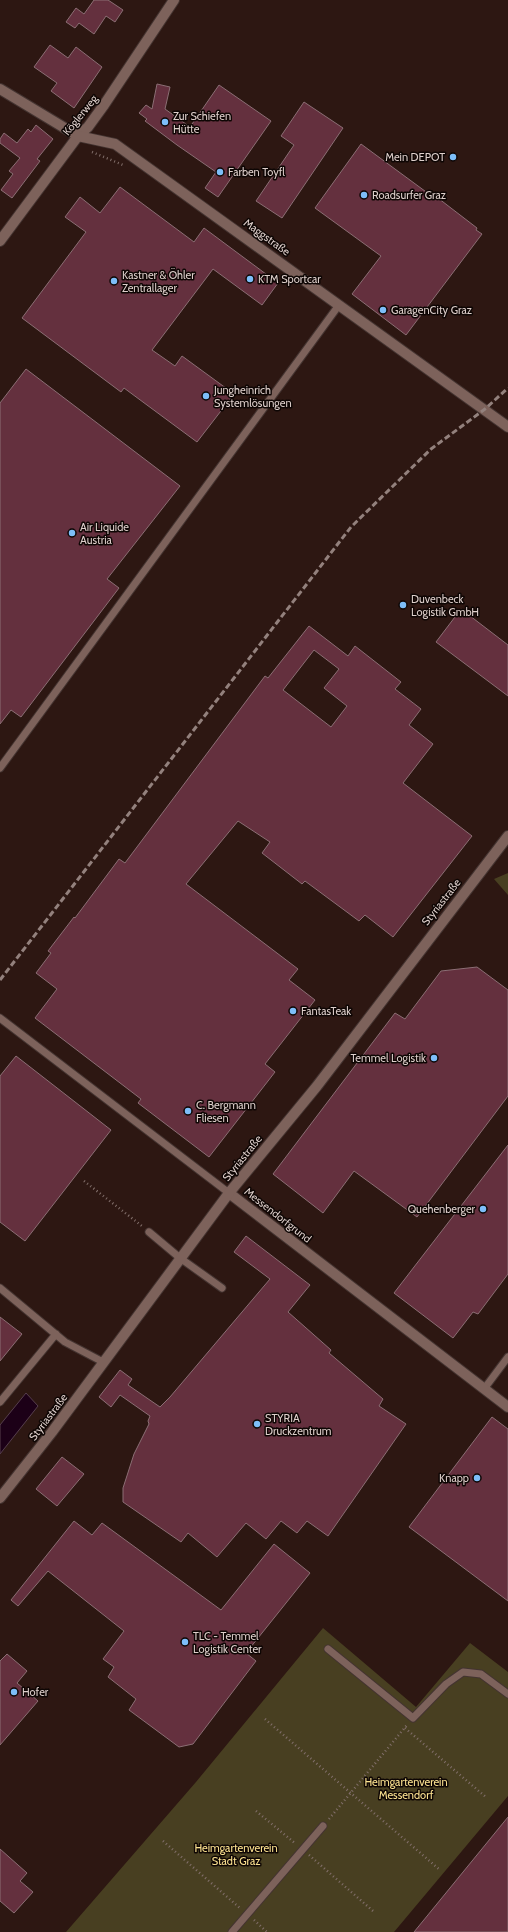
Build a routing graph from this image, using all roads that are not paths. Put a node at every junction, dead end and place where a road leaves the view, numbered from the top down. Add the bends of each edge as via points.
1 (174, 0) edge
2 (0, 89) edge
3 (75, 140) junction
4 (0, 241) edge
5 (339, 305) junction
6 (508, 427) edge
7 (0, 768) edge
8 (508, 836) edge
9 (0, 1018) edge
10 (229, 1193) junction
11 (149, 1232) road end
12 (180, 1258) junction
13 (0, 1288) edge
14 (222, 1288) dead end
15 (56, 1334) junction
16 (508, 1357) edge
17 (103, 1362) junction
18 (484, 1389) junction
19 (0, 1402) edge
20 (508, 1407) edge
21 (0, 1498) edge
22 (328, 1649) dead end
23 (508, 1694) edge
24 (324, 1826) road end
25 (232, 1932) edge

1 - 3 street, Köglerweg via 104,105
2 - 3 street, Maggstraße
3 - 4 street, Köglerweg
3 - 5 street, Maggstraße via 115,144
5 - 6 street, Maggstraße
5 - 7 lane
8 - 10 street, Styriastraße via 316,1086
9 - 10 lane, Messendorfgrund
10 - 12 street, Styriastraße
10 - 18 street, Messendorfgrund
11 - 12 lane
12 - 14 lane
12 - 17 street, Styriastraße
13 - 15 lane
15 - 17 lane via 64,1342
15 - 19 lane
16 - 18 lane
17 - 21 street, Styriastraße
18 - 20 street, Messendorfgrund
22 - 23 lane via 413,1718 446,1684 463,1672 481,1674
24 - 25 lane

